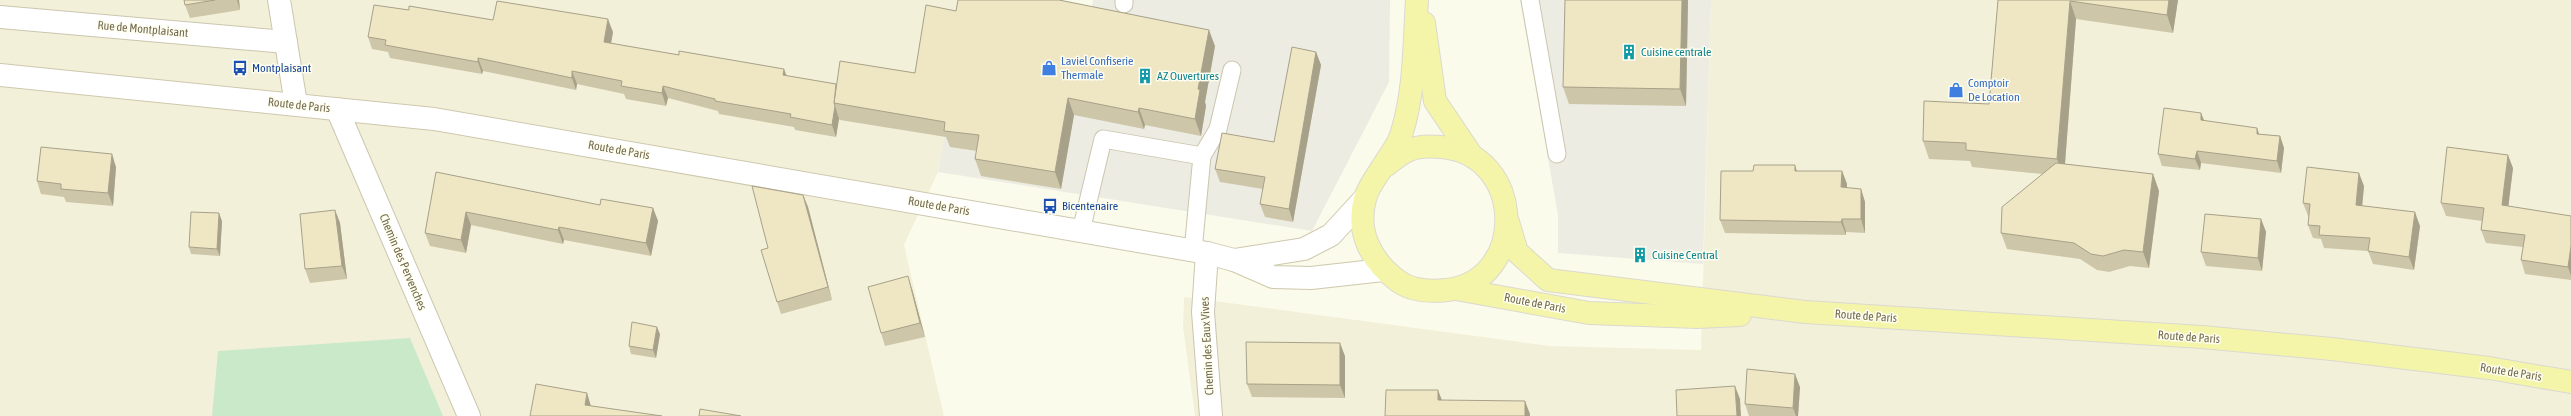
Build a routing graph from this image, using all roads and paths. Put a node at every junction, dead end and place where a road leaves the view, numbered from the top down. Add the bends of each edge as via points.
1 (279, 0) edge
2 (1416, 0) edge
3 (1420, 0) edge
4 (1530, 0) edge
5 (0, 17) edge
6 (286, 42) junction
7 (1232, 70) dead end
8 (0, 75) edge
9 (296, 104) junction
10 (337, 109) junction
11 (1557, 154) dead end
12 (1202, 156) junction
13 (1472, 156) junction
14 (1381, 169) junction
15 (1365, 198) junction
16 (1508, 219) junction
17 (1081, 231) junction
18 (1200, 252) junction
19 (1234, 260) junction
20 (1383, 270) junction
21 (1456, 289) junction
22 (1805, 312) junction
23 (2571, 382) edge
24 (469, 416) edge
25 (1211, 416) edge

1 - 6 main road
2 - 14 main road via 1410,101 1402,134
3 - 13 main road via 1435,101
4 - 11 lane
5 - 6 main road, Rue de Montplaisant
6 - 9 main road
7 - 12 lane via 1218,129
8 - 9 main road, Route de Paris
9 - 10 main road, Route de Paris
10 - 17 main road, Route de Paris via 434,119
10 - 24 main road, Chemin des Pervenches
12 - 17 lane via 1104,139
12 - 18 lane
13 - 14 main road via 1451,147 1428,146 1407,151
13 - 16 main road, Route de Paris via 1491,172 1503,194
14 - 15 main road
15 - 19 main road, Route de Paris via 1331,234 1304,249
15 - 20 main road via 1362,224 1368,249
16 - 21 main road via 1504,242 1493,262 1477,278
16 - 22 main road, Route de Paris via 1517,252 1548,280
17 - 18 main road, Route de Paris
18 - 19 main road, Route de Paris
18 - 25 main road, Chemin des Eaux Vives
19 - 20 main road, Route de Paris via 1274,277 1311,278
20 - 21 main road via 1405,285 1417,289 1430,292
21 - 22 main road, Route de Paris via 1589,313 1698,317
22 - 23 main road, Route de Paris via 2202,337 2489,368

